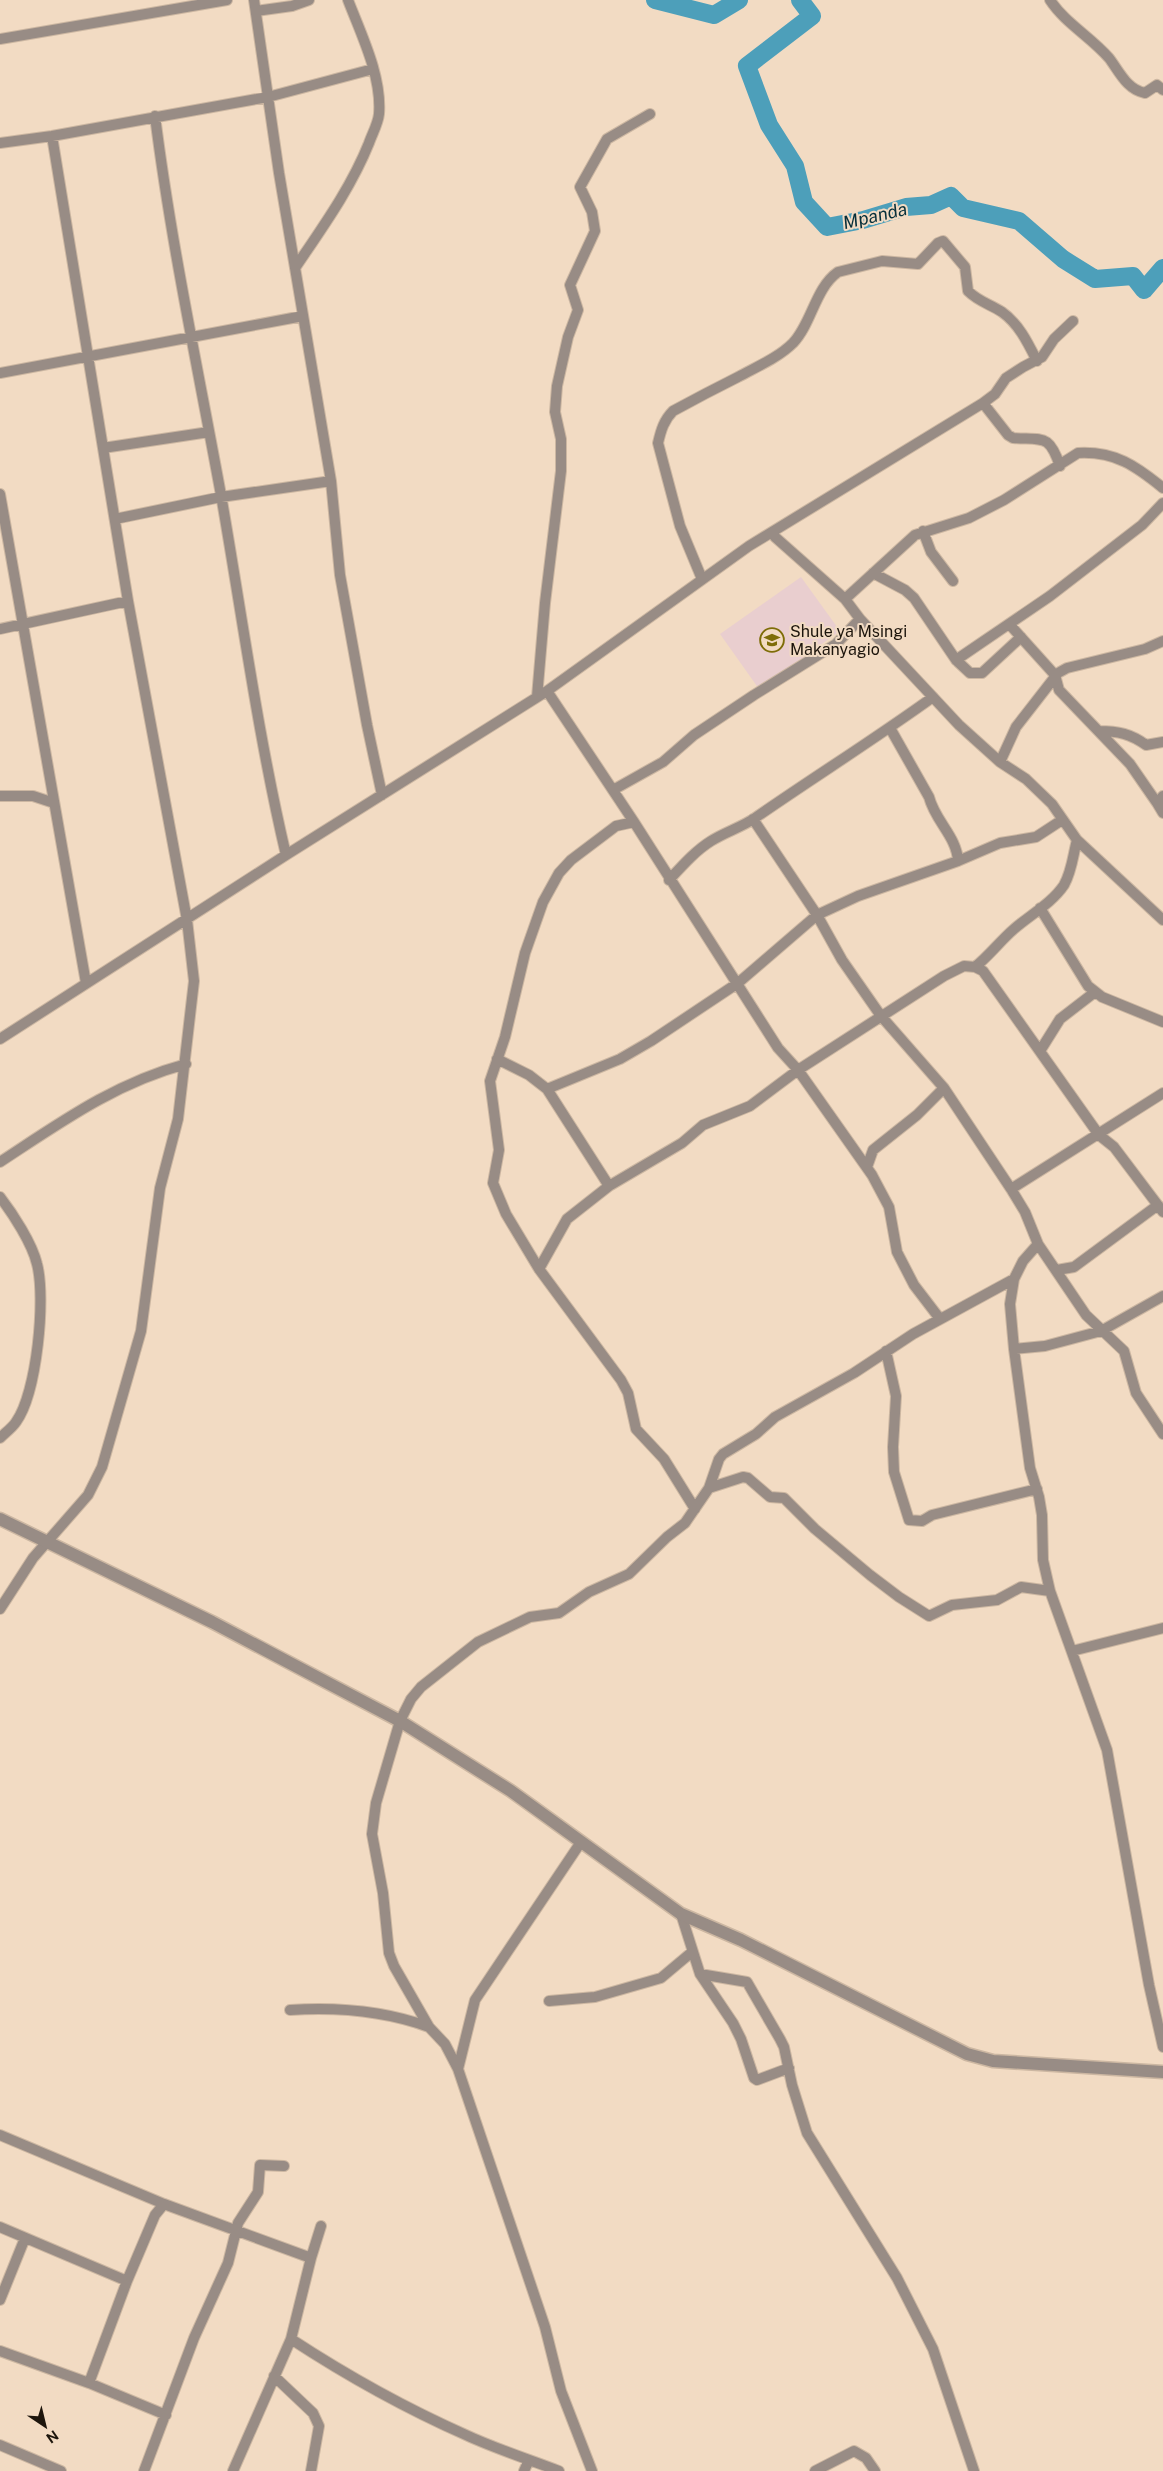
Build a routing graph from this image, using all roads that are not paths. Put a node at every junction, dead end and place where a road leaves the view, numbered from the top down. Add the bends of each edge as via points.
1 (148, 0) edge
2 (227, 0) edge
3 (254, 0) edge
4 (309, 0) edge
5 (348, 0) edge
6 (1050, 0) edge
7 (256, 11) junction
8 (151, 12) junction
9 (0, 39) edge
10 (373, 68) junction
11 (1163, 90) edge
12 (268, 97) junction
13 (650, 114) dead end
14 (155, 116) junction
15 (52, 136) junction
16 (0, 143) edge
17 (295, 268) junction
18 (303, 316) junction
19 (1073, 321) dead end
20 (191, 337) junction
21 (88, 357) junction
22 (1037, 361) junction
23 (0, 373) edge
24 (983, 403) junction
25 (209, 432) junction
26 (103, 448) junction
27 (1060, 466) junction
28 (331, 481) junction
29 (1163, 488) edge
30 (0, 494) edge
31 (221, 497) junction
32 (1163, 503) edge
33 (115, 519) junction
34 (923, 531) junction
35 (775, 537) dead end
36 (872, 573) junction
37 (702, 579) junction
38 (953, 580) dead end
39 (845, 599) junction
40 (128, 601) junction
41 (860, 618) junction
42 (22, 624) junction
43 (1010, 625) junction
44 (0, 629) edge
45 (1021, 637) junction
46 (1163, 641) edge
47 (956, 660) junction
48 (1055, 675) junction
49 (547, 691) junction
50 (536, 697) junction
51 (933, 697) junction
52 (890, 728) junction
53 (1099, 731) junction
54 (1163, 742) edge
55 (1000, 762) junction
56 (613, 790) junction
57 (382, 795) junction
58 (0, 796) edge
59 (1160, 800) edge
60 (54, 803) junction
61 (1163, 813) edge
62 (753, 819) junction
63 (1062, 820) junction
64 (634, 822) junction
65 (1076, 840) junction
66 (286, 855) junction
67 (958, 862) junction
68 (669, 880) junction
69 (1040, 908) junction
70 (817, 915) junction
71 (187, 920) junction
72 (1163, 920) edge
73 (975, 967) junction
74 (86, 983) junction
75 (738, 983) junction
76 (1095, 992) junction
77 (881, 1016) junction
78 (1163, 1022) edge
79 (1024, 1029) junction
80 (1048, 1035) junction
81 (0, 1039) edge
82 (1040, 1051) junction
83 (497, 1059) junction
84 (186, 1064) junction
85 (798, 1070) junction
86 (944, 1088) junction
87 (547, 1090) junction
88 (1163, 1093) edge
89 (1099, 1135) junction
90 (0, 1162) edge
91 (867, 1167) junction
92 (608, 1186) junction
93 (1011, 1188) junction
94 (0, 1197) edge
95 (1160, 1208) edge
96 (1038, 1244) junction
97 (539, 1269) junction
98 (1057, 1270) junction
99 (1014, 1279) junction
100 (1163, 1296) edge
101 (940, 1319) junction
102 (1101, 1331) junction
103 (1014, 1350) junction
104 (886, 1351) junction
105 (1163, 1434) edge
106 (0, 1438) edge
107 (709, 1488) junction
108 (1037, 1489) junction
109 (696, 1509) junction
110 (0, 1519) edge
111 (47, 1543) junction
112 (1050, 1591) junction
113 (0, 1609) edge
114 (1163, 1628) edge
115 (1072, 1651) junction
116 (400, 1721) junction
117 (581, 1842) junction
118 (681, 1914) junction
119 (692, 1952) junction
120 (700, 1974) junction
121 (549, 2001) dead end
122 (290, 2010) dead end
123 (429, 2026) junction
124 (1163, 2047) edge
125 (789, 2068) junction
126 (458, 2069) junction
127 (1163, 2072) edge
128 (0, 2135) edge
129 (284, 2166) dead end
130 (164, 2204) junction
131 (321, 2226) dead end
132 (0, 2227) edge
133 (235, 2231) junction
134 (25, 2238) junction
135 (311, 2258) junction
136 (127, 2281) junction
137 (0, 2300) edge
138 (291, 2338) junction
139 (0, 2351) edge
140 (274, 2376) junction
141 (89, 2383) junction
142 (166, 2415) junction
143 (0, 2445) edge
144 (529, 2460) junction
145 (46, 2468) edge
146 (61, 2471) edge
147 (144, 2471) edge
148 (233, 2471) edge
149 (311, 2471) edge
150 (524, 2471) edge
151 (559, 2471) edge
152 (592, 2471) edge
153 (815, 2471) edge
154 (875, 2471) edge
155 (974, 2471) edge

1 - 8 street
2 - 8 street
3 - 7 street
4 - 7 street
5 - 10 street
6 - 11 street via 1107,56 1134,90 1145,93 1157,85
7 - 12 street
8 - 9 street
10 - 12 street
10 - 17 street via 379,114 375,126 340,200
12 - 14 street
12 - 17 street
13 - 50 street via 607,139 580,188 592,212 595,230 570,285 578,310 556,386 555,412 561,439 561,471
14 - 15 street
14 - 20 street via 166,204
15 - 16 street
15 - 21 street
17 - 18 street
18 - 20 street
18 - 28 street
19 - 22 street
20 - 21 street
20 - 25 street
21 - 23 street
21 - 26 street
22 - 24 street via 1006,378 995,394
22 - 37 street via 1023,334 1003,312 983,303 968,291 965,267 942,241 918,264 882,261 838,272 832,276 793,343 774,358 673,411 661,431 658,443 680,526
24 - 27 street via 1008,436 1050,443
24 - 37 street via 828,496
25 - 26 street
25 - 31 street
26 - 33 street
27 - 29 street via 1078,453 1099,454 1129,462
27 - 34 street via 969,518
28 - 31 street
28 - 57 street via 340,575
30 - 42 street
31 - 33 street
31 - 66 street via 272,798
32 - 43 street via 1142,526
33 - 40 street
34 - 36 street
34 - 38 street via 931,552
35 - 39 street
36 - 39 street
36 - 47 street via 914,598
37 - 49 street
39 - 41 street
40 - 42 street
40 - 71 street
41 - 51 street
41 - 56 street via 836,644 694,735 663,762
42 - 44 street
42 - 60 street
43 - 45 street
43 - 47 street
45 - 47 street via 982,673 970,673
45 - 48 street
46 - 48 street via 1146,649 1067,668
48 - 53 street via 1059,690
48 - 55 street via 1016,727
49 - 50 street
49 - 56 street
50 - 57 street
51 - 52 street
51 - 55 street
52 - 62 street
52 - 67 street via 929,797 935,814 955,844
53 - 54 street via 1117,731 1146,745
53 - 59 street
55 - 63 street via 1052,804
56 - 64 street
57 - 66 street
58 - 60 street via 33,796
59 - 61 street
60 - 74 street
62 - 68 street via 711,841
62 - 70 street
63 - 65 street
63 - 67 street via 1036,837 1000,843
64 - 68 street
64 - 83 street via 616,826 571,860 560,873 544,902 525,954
65 - 69 street via 1070,874 1055,896
65 - 72 street
66 - 71 street
67 - 70 street via 858,896
68 - 75 street
69 - 73 street
69 - 76 street via 1073,965
70 - 75 street
70 - 77 street via 842,960
71 - 74 street
71 - 84 street via 194,981
73 - 77 street via 964,966 944,976
73 - 79 street via 983,971
74 - 81 street
75 - 85 street via 778,1048
75 - 87 street via 620,1059
76 - 78 street
76 - 80 street via 1073,1007
77 - 85 street
77 - 86 street
79 - 80 street
79 - 82 street
80 - 82 street
82 - 89 street
83 - 87 street
83 - 97 street via 490,1081 499,1150 493,1183 506,1214
84 - 90 street via 151,1073 112,1090
84 - 111 street via 178,1119 160,1188 141,1331 133,1361 102,1467 88,1495
85 - 91 street
85 - 92 street via 750,1106 703,1124 682,1143
86 - 91 street via 917,1115 873,1150
86 - 93 street
87 - 92 street
88 - 89 street
89 - 93 street
89 - 95 street via 1108,1140
91 - 101 street via 889,1207 897,1252 914,1285
92 - 97 street via 567,1219
93 - 96 street
94 - 106 street via 37,1262 40,1283 34,1372 16,1421
95 - 98 street via 1074,1267
96 - 98 street
96 - 99 street via 1023,1261
97 - 109 street via 621,1380 628,1393 636,1429 664,1460
98 - 102 street via 1086,1315
99 - 101 street
99 - 103 street via 1010,1304
100 - 102 street
101 - 104 street
102 - 103 street
102 - 105 street via 1124,1351 1136,1393
103 - 108 street via 1030,1468
104 - 107 street via 854,1373 775,1417 756,1434 723,1454
104 - 108 street via 896,1396 894,1472 909,1520 922,1521 941,1512
107 - 109 street
107 - 112 street via 743,1477 770,1496 784,1498 815,1530 870,1575 929,1616 952,1605 997,1600 1021,1587
108 - 112 street via 1042,1514 1043,1560
109 - 116 street via 629,1574 589,1592 559,1612 530,1617 478,1642 421,1687
110 - 111 street
111 - 113 street via 33,1558
111 - 116 street via 212,1622
112 - 115 street
114 - 115 street
115 - 124 street via 1107,1750 1148,1985
116 - 117 street via 511,1791
116 - 123 street via 376,1803 372,1834 383,1893 389,1953
117 - 118 street
117 - 126 street via 475,2000
118 - 119 street
118 - 127 street via 741,1940 967,2054 993,2061
119 - 120 street
119 - 121 street via 661,1978 595,1996
120 - 125 street via 747,1982 784,2046
120 - 125 street via 733,2023 754,2078 757,2080
122 - 123 street via 313,2008 377,2014
123 - 126 street via 445,2044
125 - 155 street via 807,2133 897,2278 933,2349
126 - 152 street via 545,2327 561,2391
128 - 130 street
129 - 133 street via 260,2165 258,2192
130 - 133 street
130 - 136 street via 155,2215
131 - 135 street
132 - 134 street
133 - 135 street
133 - 142 street via 228,2263 194,2338
134 - 136 street
134 - 137 street
135 - 138 street
136 - 141 street
138 - 140 street
138 - 144 street via 333,2366 402,2404 466,2435
139 - 141 street
140 - 148 street
140 - 149 street via 313,2413 319,2426
141 - 142 street
142 - 147 street
143 - 145 street
144 - 150 street
144 - 151 street
145 - 146 street
153 - 154 street via 854,2451 866,2458

